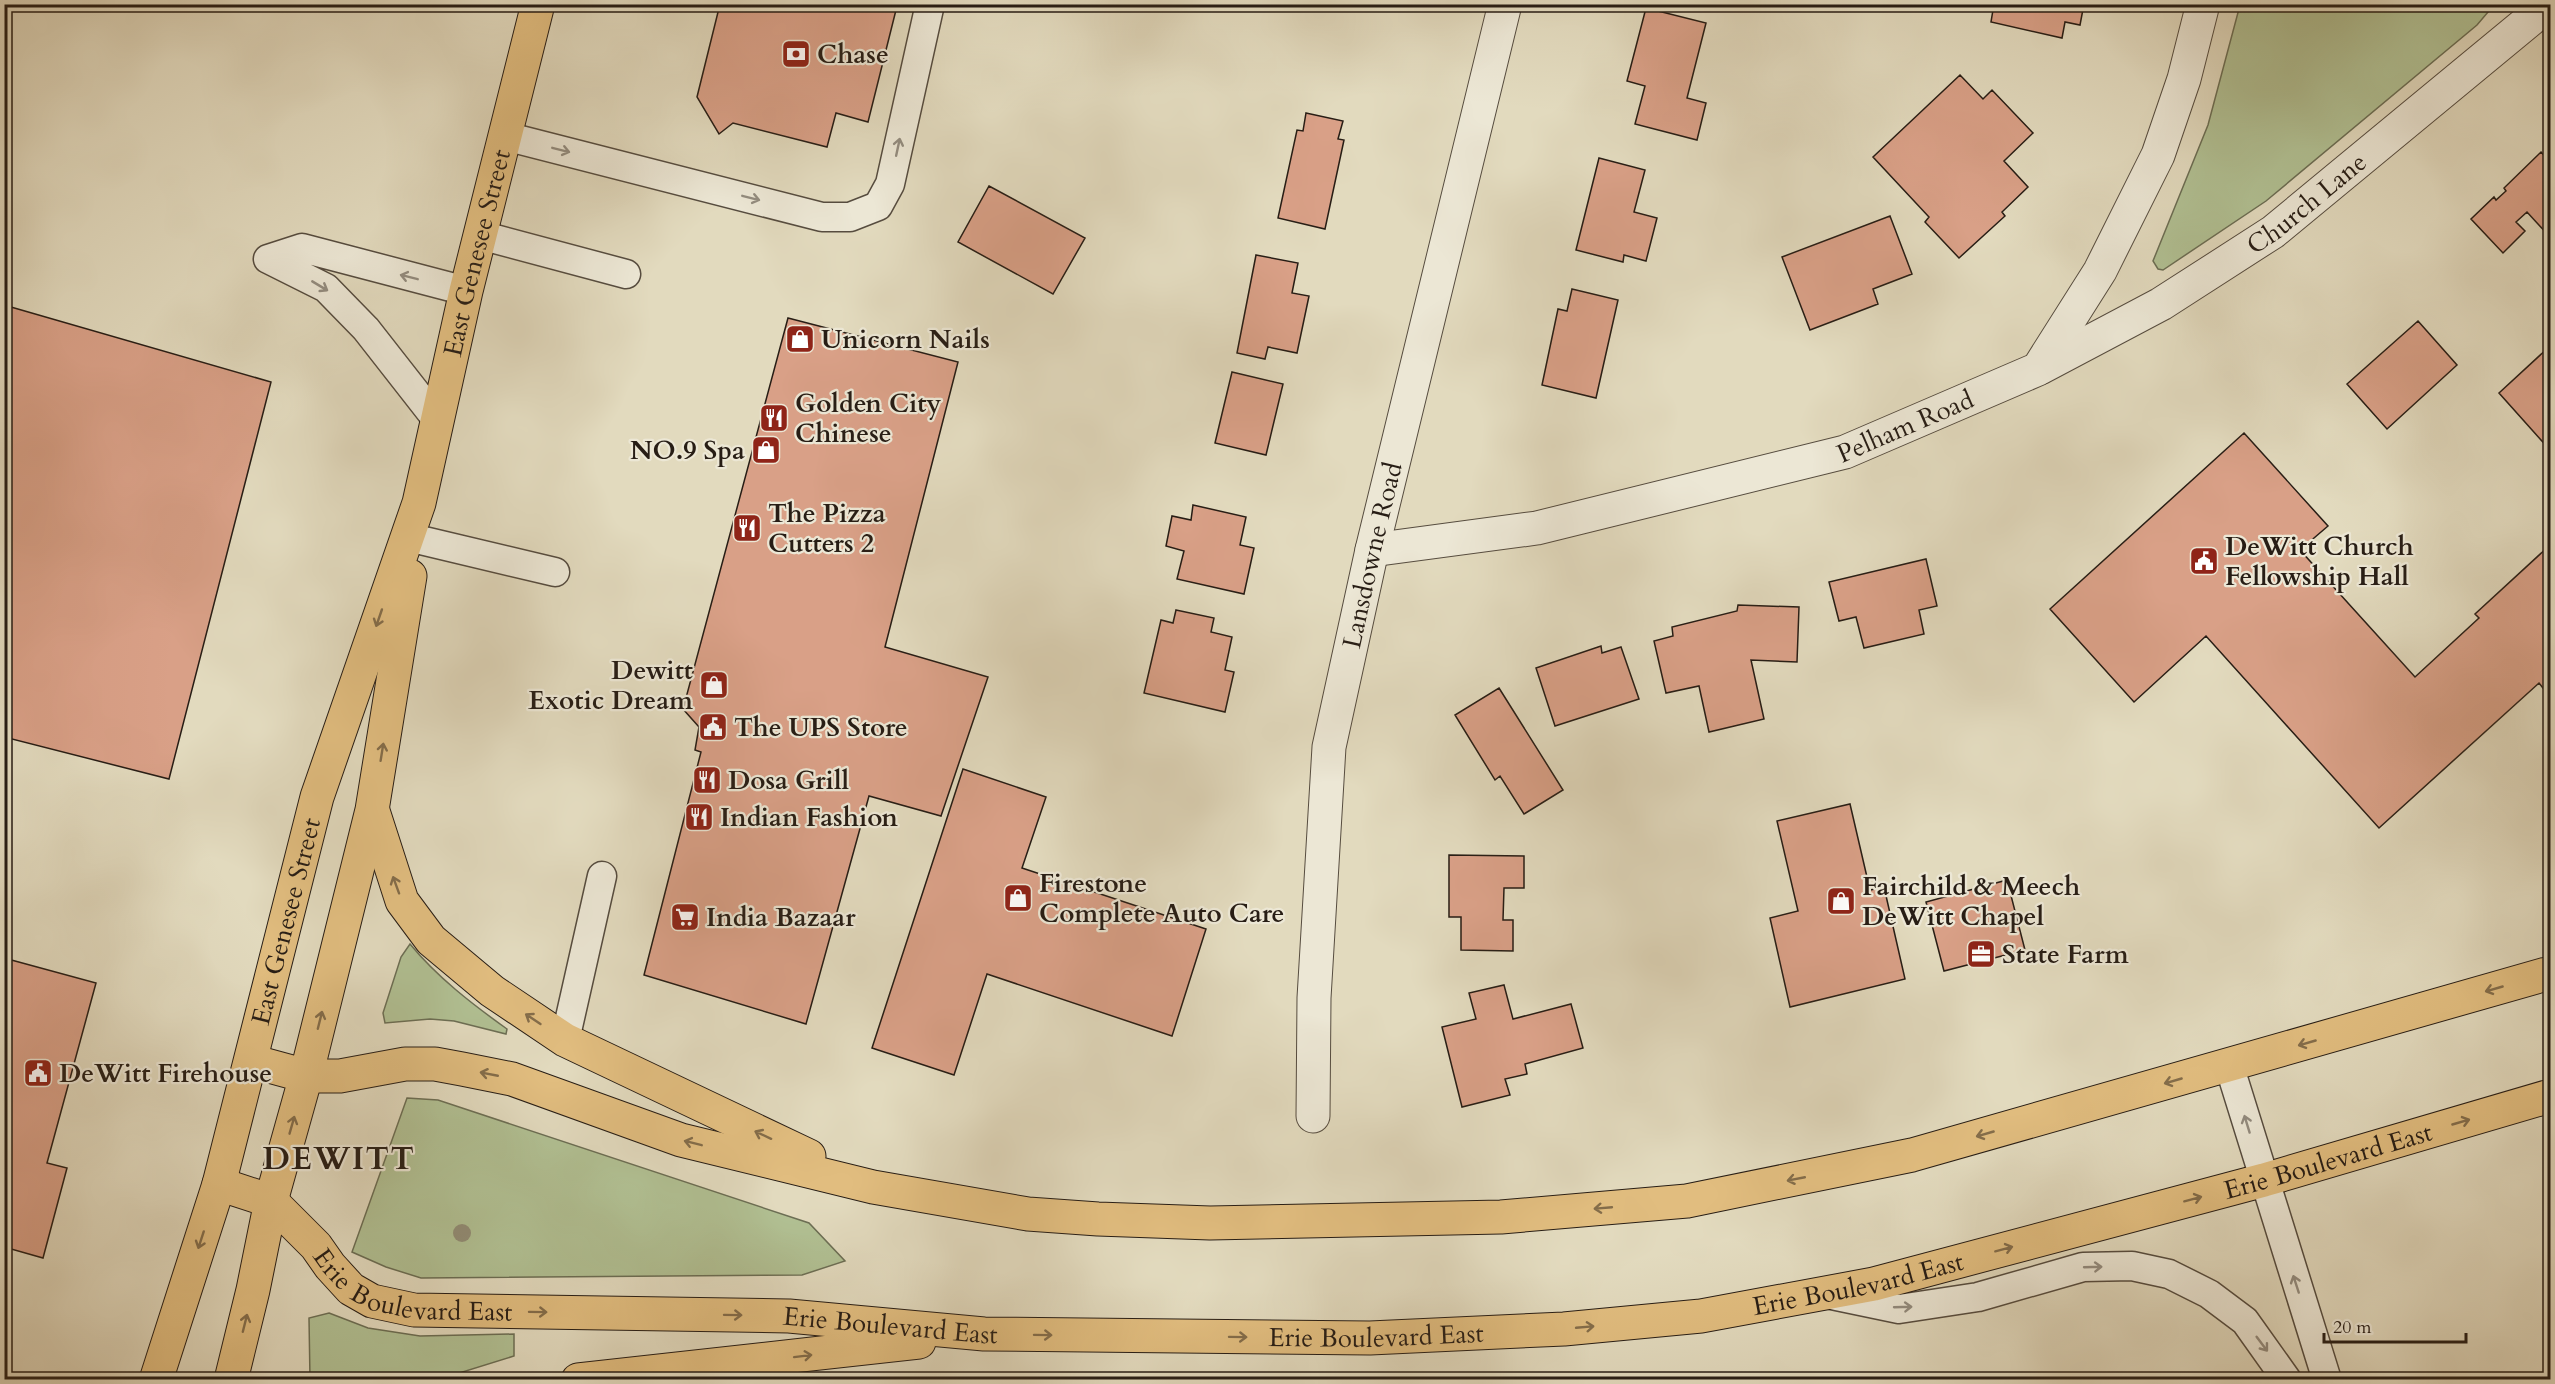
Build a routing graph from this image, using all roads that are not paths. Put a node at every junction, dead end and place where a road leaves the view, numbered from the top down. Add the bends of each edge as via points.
1 (538, 4) edge
2 (930, 4) edge
3 (1505, 4) edge
4 (2203, 4) edge
5 (2549, 4) edge
6 (505, 136) junction
7 (480, 235) junction
8 (626, 274) dead end
9 (466, 291) junction
10 (2038, 369) junction
11 (438, 421) junction
12 (419, 503) junction
13 (416, 539) junction
14 (1372, 550) junction
15 (555, 572) dead end
16 (372, 810) junction
17 (602, 876) dead end
18 (2550, 973) edge
19 (565, 1040) junction
20 (251, 1061) junction
21 (2229, 1065) junction
22 (306, 1076) junction
23 (2550, 1096) edge
24 (1313, 1116) dead end
25 (2264, 1180) junction
26 (219, 1184) junction
27 (873, 1187) junction
28 (271, 1201) junction
29 (1825, 1294) junction
30 (984, 1334) junction
31 (156, 1380) edge
32 (231, 1380) edge
33 (578, 1380) edge
34 (2287, 1380) edge
35 (2327, 1380) edge

1 - 6 main road, East Genesee Street
6 -> 2 lane via 822,217 850,217 878,206 890,184
3 - 14 street, Lansdowne Road
4 - 10 street via 2184,79 2158,155 2100,271
5 - 10 street, Church Lane via 2272,232 2161,304
6 - 7 main road, East Genesee Street
7 - 8 lane
7 - 9 main road, East Genesee Street
9 - 11 main road, East Genesee Street
9 -> 11 lane via 302,248 268,259 326,288 366,329
10 - 14 street, Pelham Road via 1845,452 1537,528
11 - 12 main road, East Genesee Street
12 - 13 main road, East Genesee Street
12 -> 20 main road, East Genesee Street via 317,797
13 - 15 lane
16 -> 13 main road, East Genesee Street
14 - 24 street, Lansdowne Road via 1329,747 1314,998
19 -> 16 main road via 492,991 431,940 402,902
22 -> 16 main road, East Genesee Street
17 - 19 lane
18 -> 21 main road
27 -> 19 main road
20 - 22 main road
20 - 26 main road, East Genesee Street
25 -> 21 lane
21 -> 27 main road via 1912,1155 1675,1202 1501,1217 1210,1223 1028,1214
27 -> 22 main road via 681,1140 512,1079 462,1069 405,1064 340,1076
28 -> 22 main road, East Genesee Street
25 -> 23 main road, Erie Boulevard East
29 -> 25 main road, Erie Boulevard East
35 -> 25 lane
26 - 28 main road, Erie Boulevard East
26 -> 31 main road, East Genesee Street
28 -> 30 main road, Erie Boulevard East via 316,1246 351,1289 372,1301 395,1307 789,1316
32 -> 28 main road, East Genesee Street
30 -> 29 main road, Erie Boulevard East via 1370,1338 1701,1316
29 -> 34 lane via 1899,1309 1978,1297 2083,1267 2132,1266 2169,1274 2210,1294 2245,1321
33 -> 30 main road

